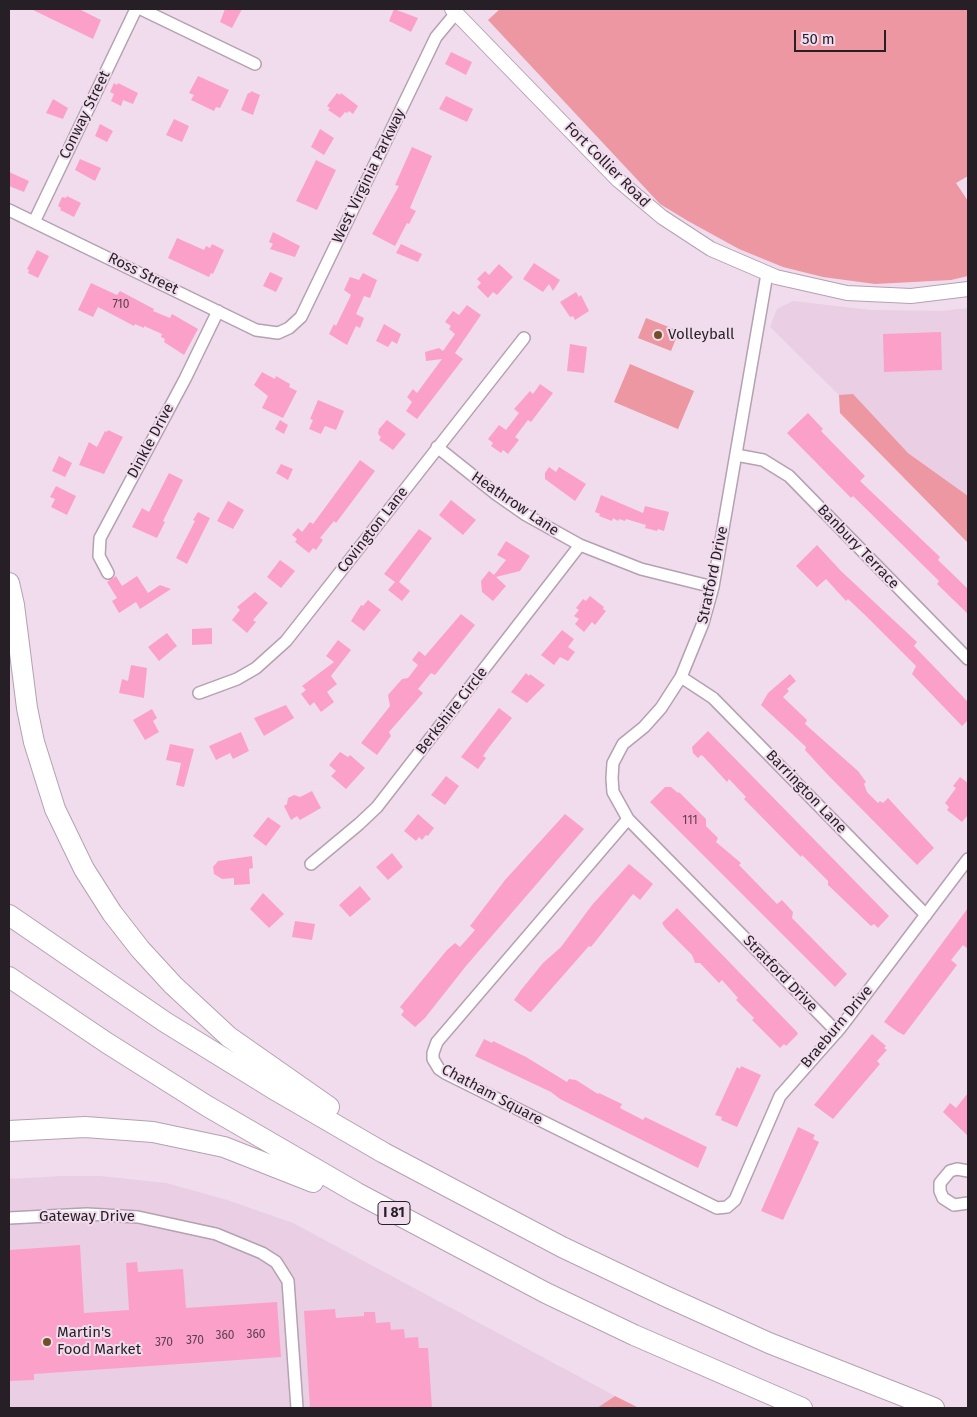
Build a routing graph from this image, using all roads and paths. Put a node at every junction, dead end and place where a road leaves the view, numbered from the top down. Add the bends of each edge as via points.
1 (136, 9) edge
2 (141, 9) edge
3 (454, 11) edge
4 (255, 64) dead end
5 (9, 210) edge
6 (34, 222) junction
7 (766, 274) junction
8 (968, 289) edge
9 (218, 311) junction
10 (278, 333) joint
11 (524, 338) dead end
12 (437, 447) junction
13 (736, 456) junction
14 (580, 545) junction
15 (108, 573) dead end
16 (9, 583) edge
17 (713, 587) junction
18 (968, 659) edge
19 (681, 677) junction
20 (199, 693) dead end
21 (628, 819) junction
22 (968, 859) edge
23 (310, 864) dead end
24 (9, 915) edge
25 (926, 915) junction
26 (9, 977) edge
27 (837, 1032) junction
28 (9, 1131) edge
29 (968, 1171) edge
30 (968, 1203) edge
31 (727, 1207) joint
32 (9, 1218) edge
33 (562, 1247) junction
34 (546, 1293) junction
35 (297, 1408) edge
36 (802, 1408) edge
37 (934, 1408) edge

1 - 6 street, Conway Street
2 - 4 street
3 - 7 street, Fort Collier Road via 645,204 694,239
3 - 10 street, West Virginia Parkway via 436,37 301,317
5 - 6 street, Ross Street
6 - 9 street, Ross Street
7 - 8 street, Fort Collier Road via 866,295 911,296
7 - 13 street, Stratford Drive
9 - 10 street, Ross Street via 256,330
9 - 15 street, Dinkle Drive via 100,538 99,556
11 - 12 street, Covington Lane
12 - 14 street, Heathrow Lane via 526,515
12 - 20 street, Covington Lane via 286,642 256,668
13 - 17 street, Stratford Drive
13 - 18 street, Banbury Terrace via 763,460 789,476
14 - 17 street, Heathrow Lane via 641,569
14 - 23 street, Berkshire Circle via 377,807
16 - 33 highway via 28,716 55,809 84,869 140,949 203,1015 280,1075 339,1114
17 - 19 street, Stratford Drive via 704,623
19 - 21 street, Stratford Drive via 661,708 623,744 613,763 613,792
19 - 25 street, Barrington Lane via 713,698
21 - 27 street, Stratford Drive
21 - 31 street, Chatham Square via 437,1042 433,1059 445,1073 713,1207
22 - 25 street, Braeburn Drive
24 - 33 highway via 116,990 272,1088 384,1153
25 - 27 street, Braeburn Drive
26 - 34 highway, I 81 via 107,1043 265,1141
27 - 31 street, Braeburn Drive via 780,1096 735,1200
28 - 34 highway via 118,1128 189,1138 224,1147 296,1174
29 - 30 street via 950,1171 940,1183 943,1198 954,1205
32 - 35 street, Gateway Drive via 87,1214 138,1217 208,1232 262,1253 276,1262 288,1281
33 - 37 highway via 769,1343
34 - 36 highway, I 81

